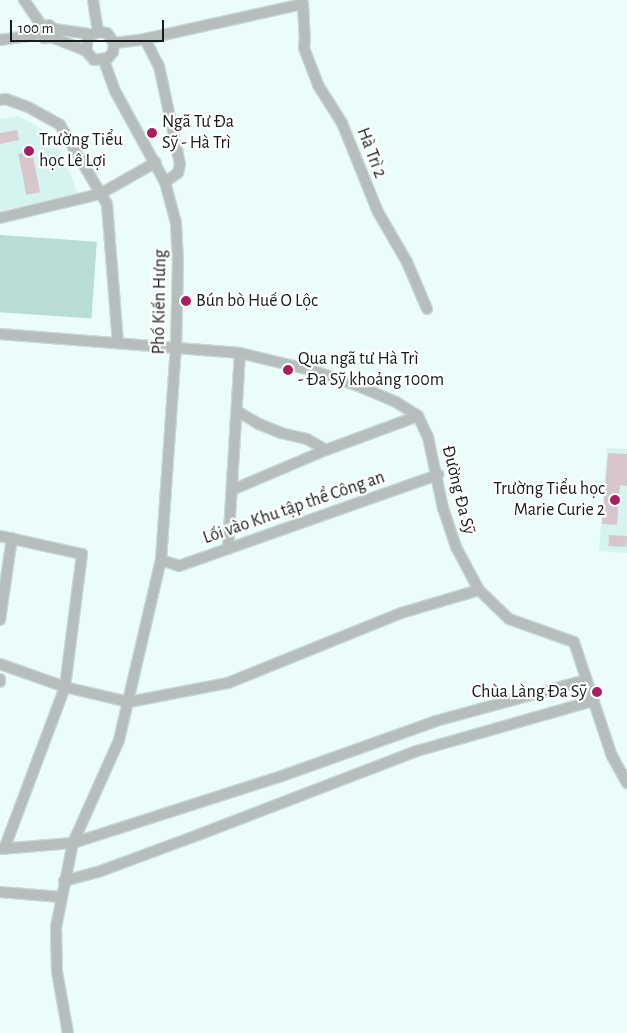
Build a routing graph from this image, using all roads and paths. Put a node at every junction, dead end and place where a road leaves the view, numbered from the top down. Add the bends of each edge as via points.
1 (24, 0) edge
2 (93, 0) edge
3 (42, 31) junction
4 (53, 33) junction
5 (94, 33) junction
6 (145, 39) junction
7 (0, 40) edge
8 (114, 43) junction
9 (86, 51) junction
10 (104, 60) junction
11 (0, 100) edge
12 (156, 162) junction
13 (165, 182) junction
14 (100, 194) junction
15 (0, 218) edge
16 (427, 309) dead end
17 (0, 334) edge
18 (118, 343) junction
19 (176, 348) junction
20 (240, 354) junction
21 (236, 411) junction
22 (418, 416) junction
23 (326, 450) junction
24 (438, 475) junction
25 (232, 490) junction
26 (0, 536) edge
27 (12, 538) junction
28 (228, 549) junction
29 (161, 560) junction
30 (479, 590) junction
31 (0, 620) edge
32 (0, 664) edge
33 (586, 680) junction
34 (65, 687) junction
35 (593, 701) junction
36 (129, 702) junction
37 (627, 783) edge
38 (73, 843) junction
39 (2, 849) edge
40 (64, 881) junction
41 (0, 892) edge
42 (61, 897) junction
43 (68, 1033) edge

1 - 3 street
2 - 5 street
3 - 4 street via 49,25
3 - 7 street
4 - 5 street
4 - 9 street
5 - 8 street via 110,36
5 - 9 street via 86,40
6 - 8 street
6 - 13 street via 159,66 180,164 178,173
6 - 16 street, Hà Trì 2 via 302,4 304,48 318,85 342,122 378,212
8 - 10 street via 111,56
9 - 10 street via 94,60
10 - 12 street, Phố Kiến Hưng via 115,91
11 - 14 street via 28,107 60,125
12 - 13 street, Phố Kiến Hưng
12 - 14 street
13 - 19 street, Phố Kiến Hưng via 176,233 178,263
14 - 15 street
14 - 18 street via 106,204
17 - 18 street
18 - 19 street
19 - 20 street
19 - 29 street, Phố Kiến Hưng
20 - 21 street
20 - 22 street via 311,370 358,386 396,402
21 - 23 street via 259,424 307,439
21 - 25 street
22 - 23 street
22 - 24 street, Đường Đa Sỹ via 428,437
23 - 25 street
24 - 28 street, Lối vào Khu tập thể Công an
24 - 30 street, Đường Đa Sỹ via 443,508 456,547
25 - 28 street
26 - 27 street
27 - 31 street
27 - 34 street via 82,554
28 - 29 street, Lối vào Khu tập thể Công an via 179,566
29 - 36 street, Phố Kiến Hưng
30 - 33 street, Đường Đa Sỹ via 509,619 574,642
30 - 36 street via 401,613 228,682
32 - 34 street
33 - 35 street, Đường Đa Sỹ
33 - 38 street via 436,721 279,777
34 - 36 street
34 - 39 street
35 - 37 street, Đường Đa Sỹ via 612,756
35 - 40 street via 417,751 98,872
36 - 38 street, Phố Kiến Hưng via 119,740
38 - 39 street
38 - 40 street, Phố Kiến Hưng
40 - 42 street, Phố Kiến Hưng
41 - 42 street
42 - 43 street, Phố Kiến Hưng via 56,927 57,972

